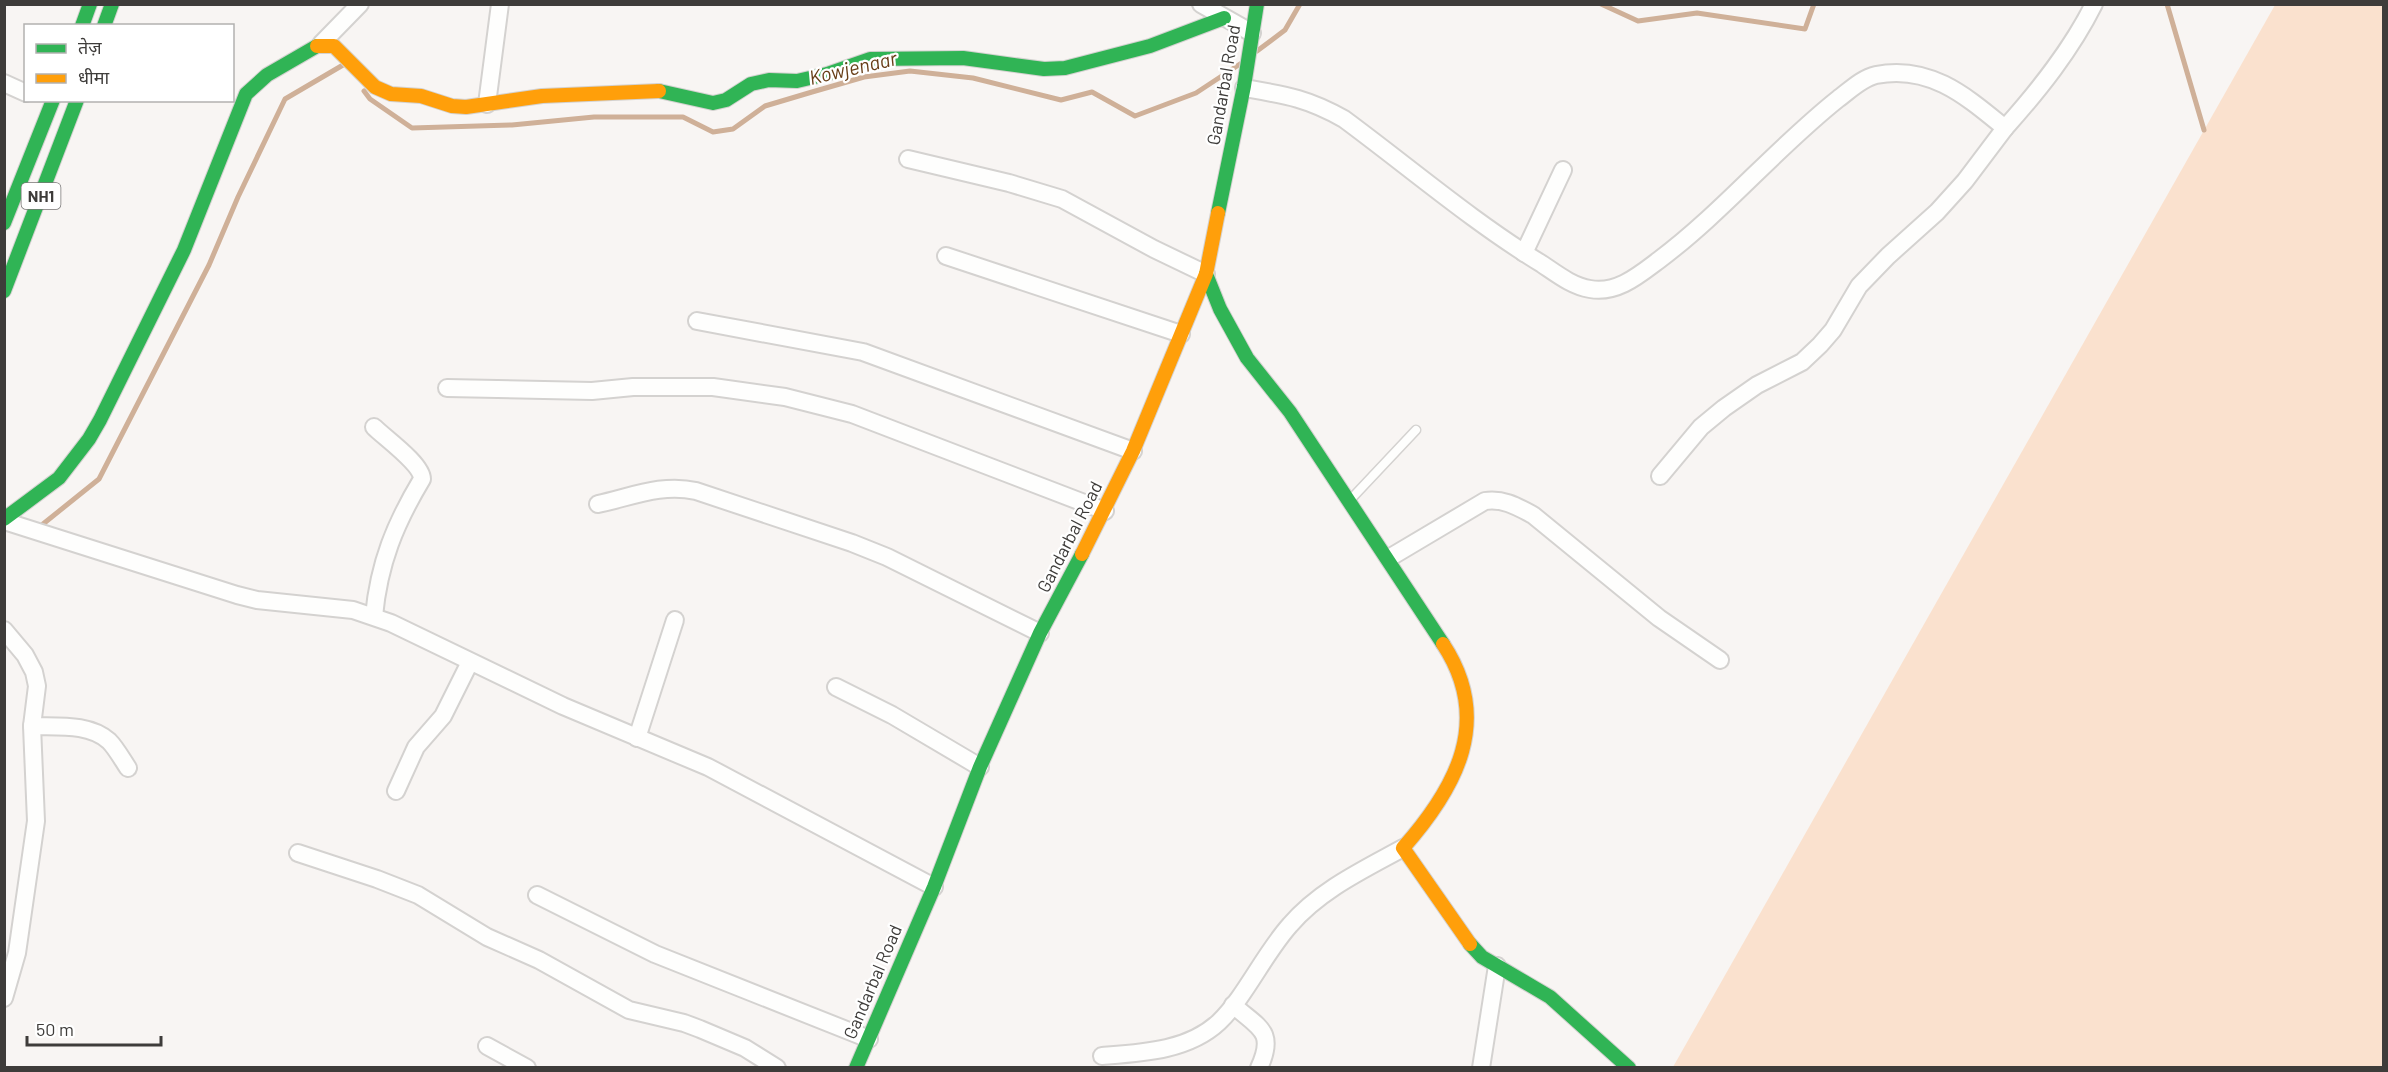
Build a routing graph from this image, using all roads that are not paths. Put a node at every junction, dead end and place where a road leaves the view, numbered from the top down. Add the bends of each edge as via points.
1 (90, 4) edge
2 (112, 4) edge
3 (360, 4) edge
4 (500, 4) edge
5 (1201, 4) edge
6 (1257, 4) edge
7 (2094, 4) edge
8 (1224, 18) junction
9 (83, 24) edge
10 (105, 24) edge
11 (1252, 34) junction
12 (321, 44) junction
13 (4, 83) edge
14 (1244, 87) junction
15 (24, 92) edge
16 (48, 102) edge
17 (76, 102) edge
18 (488, 104) junction
19 (2005, 129) junction
20 (908, 159) dead end
21 (1563, 170) dead end
22 (4, 223) edge
23 (1524, 253) junction
24 (946, 256) dead end
25 (1206, 274) junction
26 (4, 291) edge
27 (697, 321) dead end
28 (1181, 334) junction
29 (447, 388) dead end
30 (374, 427) dead end
31 (1416, 430) dead end
32 (1133, 451) junction
33 (1660, 476) dead end
34 (1350, 500) junction
35 (598, 504) dead end
36 (1105, 512) junction
37 (4, 520) edge
38 (1389, 558) junction
39 (374, 616) junction
40 (675, 620) dead end
41 (4, 630) edge
42 (1040, 633) junction
43 (1720, 660) dead end
44 (470, 662) junction
45 (836, 687) dead end
46 (32, 726) junction
47 (637, 738) junction
48 (980, 766) junction
49 (128, 768) dead end
50 (396, 791) dead end
51 (1403, 848) junction
52 (298, 853) dead end
53 (934, 887) junction
54 (537, 895) dead end
55 (1497, 966) junction
56 (4, 998) edge
57 (1233, 1005) junction
58 (869, 1039) junction
59 (487, 1046) dead end
60 (1102, 1056) dead end
61 (527, 1068) edge
62 (777, 1068) edge
63 (856, 1068) edge
64 (1258, 1068) edge
65 (1481, 1068) edge
66 (1629, 1068) edge

1 - 9 main road
2 - 10 main road
3 - 12 street
4 - 18 street
5 - 8 street
6 - 11 main road, Gandarbal Road
7 - 19 street via 2064,55
8 - 11 street
8 - 18 main road via 1150,46 1065,68 1034,68 963,58 870,59 797,81 751,84 726,100 713,103 644,90 542,96
11 - 14 main road, Gandarbal Road
12 - 18 main road via 334,46 382,92 421,96 452,106
12 - 37 main road via 267,75 246,94 184,250 90,439 59,478
13 - 15 street
14 - 23 street via 1295,96 1344,119
14 - 25 main road, Gandarbal Road
16 - 22 main road, NH1
17 - 26 main road, NH1
19 - 23 street via 1964,94 1937,80 1892,73 1874,75 1812,119 1676,248 1632,280 1610,288 1579,287
19 - 33 street via 1937,212 1859,286 1820,345 1802,362 1757,385 1724,408 1701,428
20 - 25 street via 1062,199
21 - 23 street
24 - 28 street
25 - 28 main road, Gandarbal Road
25 - 34 main road via 1247,358 1290,412
27 - 32 street via 863,352
28 - 32 main road, Gandarbal Road
29 - 36 street via 592,391 713,387 785,397 852,414
30 - 39 street via 416,464 422,479 390,540 376,590
31 - 34 lane
32 - 36 main road, Gandarbal Road
34 - 38 main road
35 - 42 street via 679,487 887,557
36 - 42 main road, Gandarbal Road
37 - 39 street via 237,595
38 - 43 street via 1485,501 1502,501 1533,515 1659,618
38 - 51 main road via 1453,659 1462,681 1468,722 1465,744 1443,796
39 - 44 street
40 - 47 street
41 - 46 street via 34,672 38,686
42 - 48 main road, Gandarbal Road
44 - 47 street
44 - 50 street via 443,716 416,747
45 - 48 street
46 - 49 street via 83,728 98,733 110,742
46 - 56 street via 36,821 17,953
47 - 53 street via 708,767
48 - 53 main road, Gandarbal Road
51 - 55 main road via 1467,941
51 - 57 street via 1315,901 1267,954
52 - 62 street via 418,896 487,937 539,960 628,1010 692,1026 745,1048
53 - 58 main road, Gandarbal Road
54 - 58 street via 655,954
55 - 65 street
55 - 66 main road via 1550,997
57 - 60 street via 1218,1023 1196,1037 1152,1052
57 - 64 street via 1264,1035 1266,1051
58 - 63 main road, Gandarbal Road
59 - 61 street

